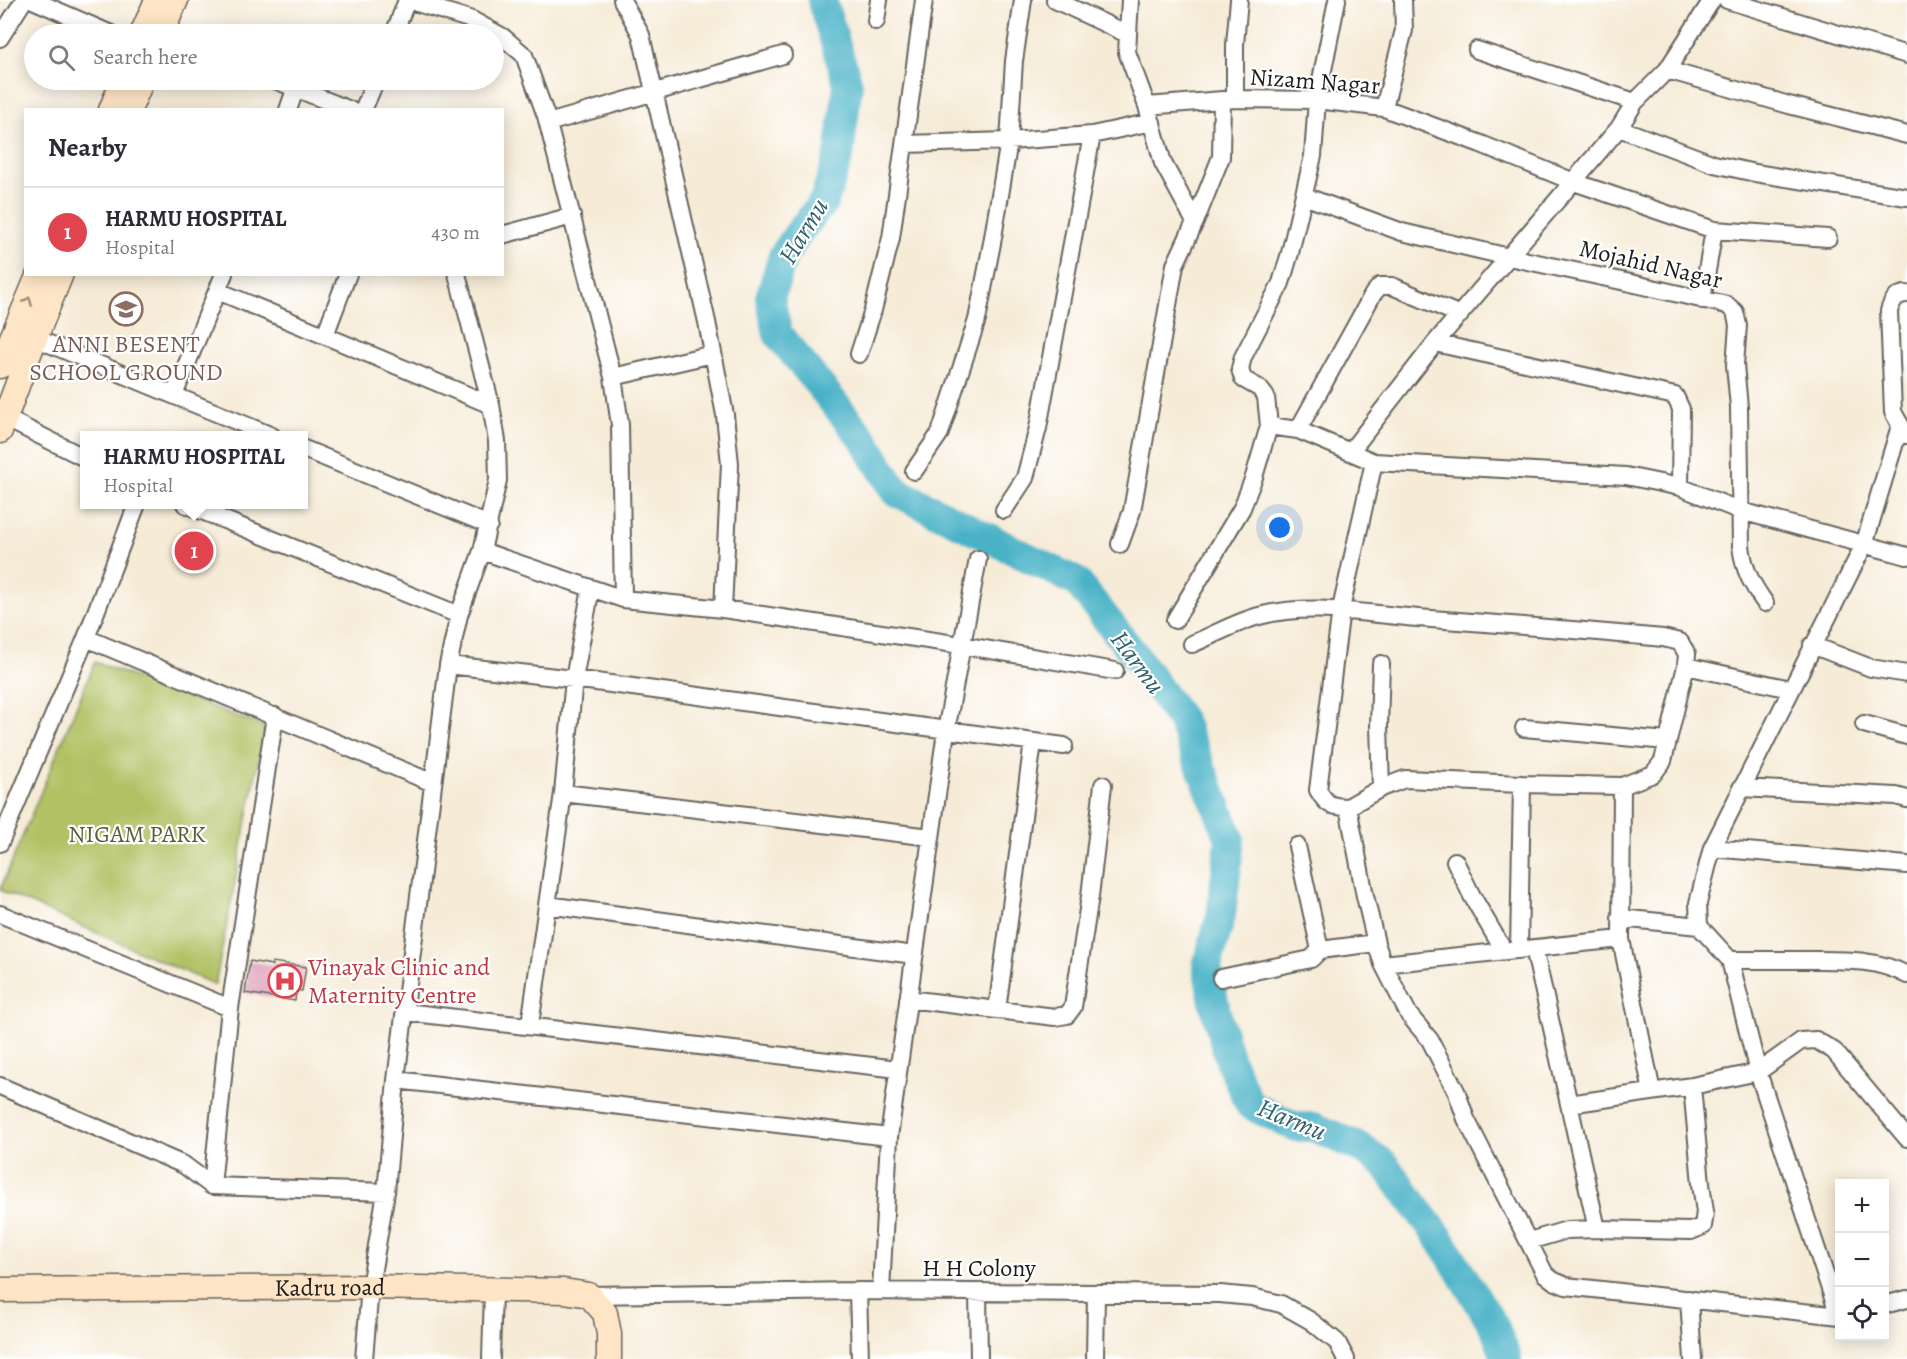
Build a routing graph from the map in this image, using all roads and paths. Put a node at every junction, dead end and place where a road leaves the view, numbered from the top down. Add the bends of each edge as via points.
1 (24, 0) edge
2 (33, 0) edge
3 (157, 0) edge
4 (176, 0) edge
5 (408, 0) edge
6 (622, 0) edge
7 (879, 0) edge
8 (924, 0) edge
9 (1023, 0) edge
10 (1055, 0) edge
11 (1130, 0) edge
12 (1239, 0) edge
13 (1337, 0) edge
14 (1403, 0) edge
15 (1712, 0) edge
16 (1727, 0) edge
17 (876, 21) dead end
18 (88, 24) edge
19 (146, 24) edge
20 (165, 24) edge
21 (398, 24) edge
22 (479, 24) edge
23 (1127, 34) junction
24 (0, 38) edge
25 (504, 38) edge
26 (1477, 50) dead end
27 (783, 55) dead end
28 (1907, 55) edge
29 (1667, 70) junction
30 (119, 90) edge
31 (138, 90) edge
32 (295, 90) edge
33 (303, 90) edge
34 (371, 90) edge
35 (654, 92) junction
36 (1229, 99) junction
37 (1317, 100) junction
38 (1635, 102) junction
39 (112, 108) edge
40 (130, 108) edge
41 (289, 108) edge
42 (345, 108) edge
43 (364, 108) edge
44 (1384, 108) junction
45 (1149, 114) junction
46 (548, 123) junction
47 (1619, 128) junction
48 (1092, 135) junction
49 (1907, 135) edge
50 (1009, 141) junction
51 (904, 144) junction
52 (1574, 183) junction
53 (1304, 196) junction
54 (1907, 197) edge
55 (572, 216) junction
56 (1195, 222) junction
57 (1714, 230) junction
58 (504, 234) edge
59 (1828, 237) dead end
60 (1509, 257) junction
61 (38, 276) edge
62 (60, 276) edge
63 (223, 276) edge
64 (347, 276) edge
65 (458, 276) edge
66 (218, 291) junction
67 (1907, 294) edge
68 (1702, 300) junction
69 (1460, 315) junction
70 (325, 335) junction
71 (35, 338) junction
72 (1435, 343) junction
73 (713, 354) junction
74 (859, 354) dead end
75 (0, 366) edge
76 (612, 377) junction
77 (1899, 382) edge
78 (174, 395) junction
79 (491, 405) junction
80 (3, 424) edge
81 (1269, 426) junction
82 (1298, 430) junction
83 (262, 431) edge
84 (1904, 431) edge
85 (308, 451) edge
86 (1350, 452) junction
87 (80, 456) edge
88 (1374, 462) junction
89 (914, 471) dead end
90 (1680, 487) junction
91 (135, 509) edge
92 (197, 509) edge
93 (1004, 510) dead end
94 (1741, 511) junction
95 (489, 525) junction
96 (1120, 543) dead end
97 (1864, 545) junction
98 (482, 551) junction
99 (1907, 556) edge
100 (978, 558) dead end
101 (591, 588) junction
102 (622, 599) junction
103 (1765, 603) dead end
104 (723, 609) junction
105 (1341, 609) junction
106 (459, 615) junction
107 (1175, 620) dead end
108 (86, 638) junction
109 (1192, 644) dead end
110 (961, 645) junction
111 (1812, 645) junction
112 (1381, 664) dead end
113 (448, 665) junction
114 (1686, 666) junction
115 (1115, 670) dead end
116 (1907, 674) edge
117 (573, 679) junction
118 (1790, 689) junction
119 (275, 716) junction
120 (1864, 724) dead end
121 (1524, 728) dead end
122 (946, 730) junction
123 (1907, 736) edge
124 (1667, 741) junction
125 (1033, 742) junction
126 (1064, 746) dead end
127 (434, 783) junction
128 (1522, 784) junction
129 (1103, 785) dead end
130 (1622, 786) junction
131 (1381, 788) junction
132 (1741, 788) junction
133 (563, 793) junction
134 (1907, 799) edge
135 (1348, 807) junction
136 (931, 837) junction
137 (0, 843) edge
138 (1297, 846) dead end
139 (1712, 848) junction
140 (1455, 861) dead end
141 (1907, 865) edge
142 (547, 904) junction
143 (0, 914) edge
144 (1620, 918) junction
145 (1699, 926) junction
146 (1621, 939) junction
147 (1376, 943) junction
148 (1320, 950) junction
149 (1519, 950) junction
150 (914, 955) junction
151 (1730, 960) junction
152 (1383, 964) junction
153 (1907, 975) edge
154 (1221, 978) dead end
155 (908, 999) junction
156 (230, 1008) junction
157 (997, 1010) junction
158 (405, 1012) junction
159 (530, 1025) junction
160 (898, 1068) junction
161 (1758, 1072) junction
162 (396, 1080) junction
163 (0, 1086) edge
164 (1692, 1086) junction
165 (1652, 1092) junction
166 (1569, 1104) junction
167 (889, 1137) junction
168 (1907, 1138) edge
169 (212, 1186) junction
170 (386, 1192) junction
171 (1597, 1229) junction
172 (1529, 1241) junction
173 (370, 1287) junction
174 (493, 1289) junction
175 (0, 1290) edge
176 (858, 1291) junction
177 (881, 1291) junction
178 (978, 1292) junction
179 (1096, 1293) junction
180 (589, 1295) junction
181 (1689, 1299) junction
182 (1907, 1299) edge
183 (1835, 1304) edge
184 (1889, 1304) edge
185 (1835, 1316) edge
186 (364, 1359) edge
187 (491, 1359) edge
188 (609, 1359) edge
189 (860, 1359) edge
190 (979, 1359) edge
191 (1095, 1359) edge
192 (1346, 1359) edge
193 (1693, 1359) edge

1 - 24 street
2 - 18 street
3 - 19 main road
4 - 20 main road
5 - 21 street
5 - 22 street
6 - 35 street via 641,35
7 - 17 street
8 - 51 street
9 - 50 street
10 - 23 street
11 - 23 street
12 - 36 street
13 - 37 street
14 - 44 street via 1404,30
15 - 29 street
16 - 28 street
23 - 45 street via 1127,52
25 - 46 street via 524,55
26 - 38 street
27 - 35 street
29 - 38 street
29 - 49 street
30 - 39 main road
31 - 40 main road
32 - 41 street
33 - 42 street
34 - 43 street
35 - 46 street
35 - 73 street
36 - 37 street, Nizam Nagar
36 - 45 street, Nizam Nagar
36 - 56 street via 1221,157
37 - 44 street, Nizam Nagar
37 - 53 street via 1313,156
38 - 47 street
44 - 52 street, Nizam Nagar
45 - 48 street, Nizam Nagar
45 - 56 street via 1163,163
46 - 55 street
47 - 52 street
47 - 54 street via 1714,164
48 - 50 street, Nizam Nagar
48 - 93 street via 1038,428 1025,478
50 - 51 street, Nizam Nagar
50 - 89 street via 977,320 940,433
51 - 74 street via 891,238
52 - 57 street, Nizam Nagar
52 - 60 street
53 - 60 street, Mojahid Nagar via 1402,232
53 - 81 street via 1281,283 1240,369 1243,379 1266,397
55 - 58 street
55 - 76 street
56 - 96 street via 1175,265 1132,511
57 - 59 street, Nizam Nagar
57 - 68 street
60 - 68 street, Mojahid Nagar
60 - 69 street
75 -> 61 main road
62 - 71 main road
63 - 66 street
64 - 70 street
65 - 79 street
66 - 70 street
66 - 78 street
67 - 77 street via 1900,294 1889,311
68 - 94 street, Mojahid Nagar via 1727,305 1735,312 1738,324 1735,365
69 - 72 street
69 - 82 street via 1392,286 1380,286
70 - 79 street
71 - 78 street
71 - 80 main road
72 - 86 street
72 - 90 street via 1675,396 1681,409
73 - 76 street
73 - 104 street via 730,464
76 - 102 street via 620,425
77 - 84 street via 1893,412
78 - 83 street
79 - 95 street via 498,480
80 - 87 street
81 - 82 street
81 - 107 street via 1242,508
82 - 86 street
84 - 97 street
85 - 95 street
86 - 88 street
88 - 90 street via 1626,476
88 - 105 street
90 - 94 street
91 - 108 street
92 - 106 street
94 - 97 street
94 - 103 street, Mojahid Nagar via 1744,565
95 - 98 street
97 - 99 street
97 - 111 street
98 - 101 street
98 - 106 street
100 - 110 street
101 - 102 street
101 - 117 street
102 - 104 street
104 - 110 street
105 - 109 street via 1259,616
105 - 114 street via 1663,638 1680,642 1687,654
105 - 135 street via 1318,790 1332,806
106 - 113 street
108 - 119 street
108 - 137 street
110 - 115 street
110 - 122 street
111 - 116 street via 1871,668
111 - 118 street
112 - 131 street
113 - 117 street
113 - 127 street
114 - 118 street
114 - 124 street
117 - 122 street
117 - 133 street
118 - 132 street
119 - 127 street
119 - 156 street
120 - 123 street
121 - 124 street
122 - 125 street
122 - 136 street
124 - 130 street via 1663,761 1653,774
125 - 126 street
125 - 157 street
127 - 158 street
128 - 130 street
128 - 131 street via 1405,779
128 - 149 street
129 - 157 street via 1073,1006 1067,1015 1055,1017
130 - 144 street
131 - 135 street
132 - 134 street
132 - 139 street
133 - 136 street
133 - 142 street
135 - 147 street
136 - 150 street
138 - 148 street
139 - 141 street
139 - 145 street via 1698,903
140 - 149 street via 1472,896
142 - 150 street
142 - 159 street
143 - 156 street
144 - 145 street
144 - 146 street
145 - 151 street
146 - 149 street
146 - 165 street
147 - 148 street
147 - 152 street
148 - 154 street via 1311,959
149 - 152 street
149 - 166 street
150 - 155 street
151 - 153 street via 1873,962
151 - 161 street
152 - 172 street via 1409,1015 1430,1040
155 - 157 street
155 - 160 street
156 - 169 street
158 - 159 street
158 - 162 street
159 - 160 street
160 - 167 street
161 - 164 street
161 - 168 street via 1801,1041 1816,1040 1834,1051
161 - 183 street
162 - 167 street
162 - 170 street
163 - 169 street via 184,1165
164 - 165 street
164 - 171 street via 1705,1212 1703,1226 1691,1231
165 - 166 street
166 - 171 street
167 - 177 street
169 - 170 street
170 - 173 street
171 - 172 street via 1567,1230
172 - 181 street via 1545,1274 1566,1286
173 - 174 main road, Kadru road
173 - 175 main road, Kadru road
173 - 186 street
174 - 180 main road, Kadru road
174 - 187 street
176 - 177 street, H H Colony
176 - 180 street, H H Colony
176 - 189 street
177 - 178 street, H H Colony
178 - 179 street, H H Colony
178 - 190 street
179 - 191 street
179 - 192 street, H H Colony via 1220,1294 1281,1304 1337,1342
180 - 188 main road via 605,1312
181 - 185 street
181 - 193 street
182 - 184 street

